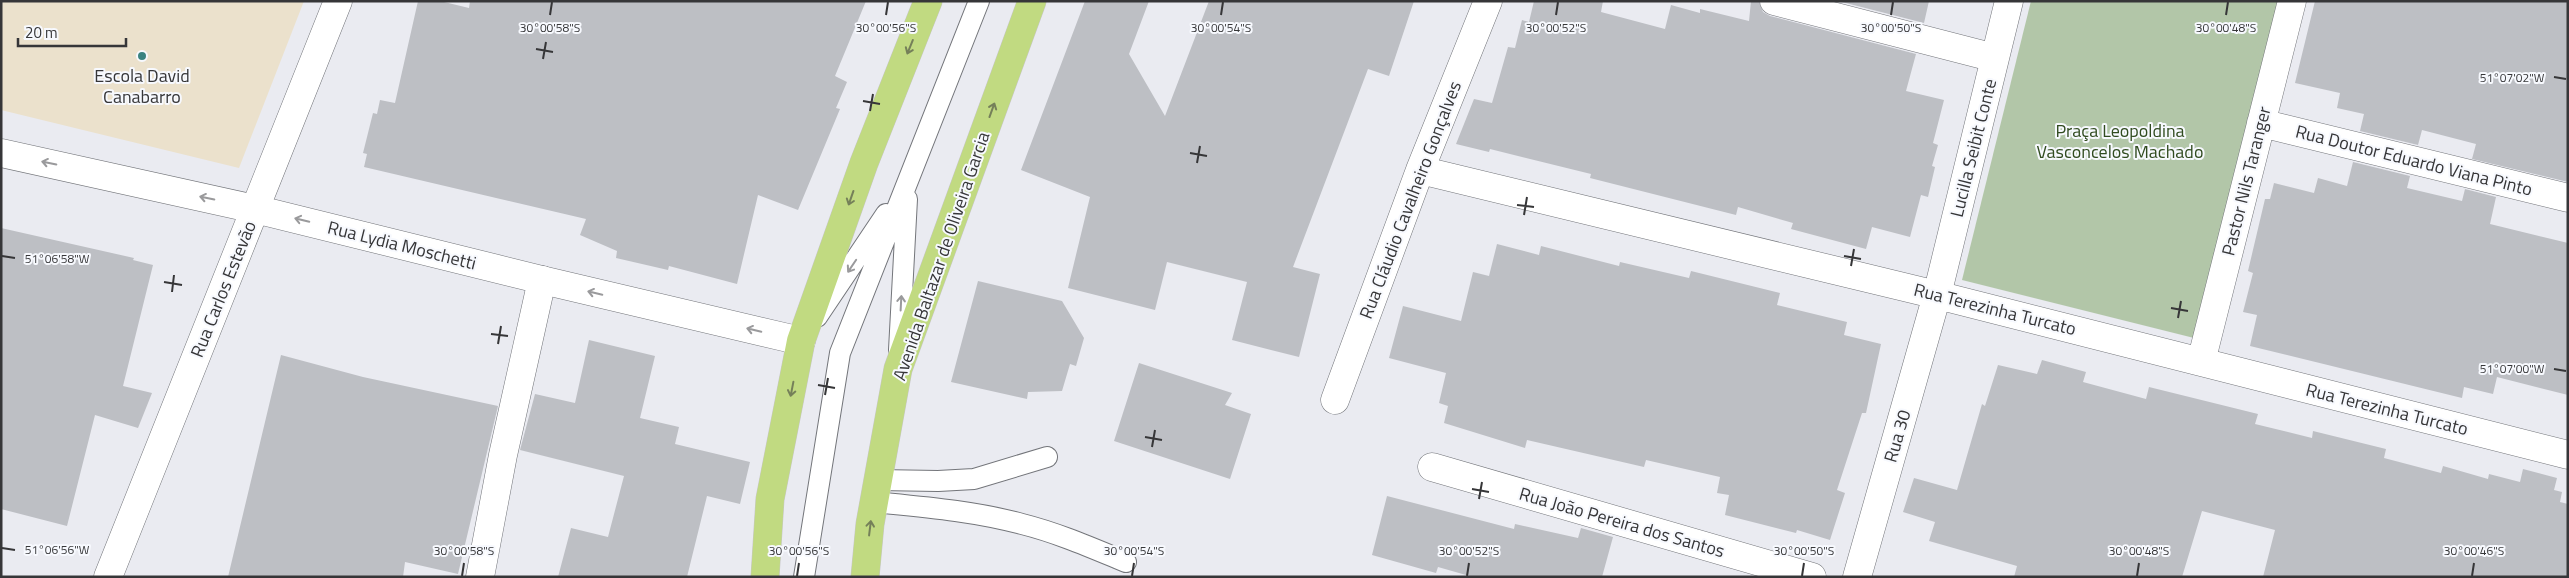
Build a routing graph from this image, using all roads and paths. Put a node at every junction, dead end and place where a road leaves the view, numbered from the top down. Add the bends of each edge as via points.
1 (338, 1) edge
2 (928, 1) edge
3 (978, 1) edge
4 (1032, 1) edge
5 (1488, 1) edge
6 (1774, 1) edge
7 (2010, 1) edge
8 (2292, 1) edge
9 (1995, 58) junction
10 (2261, 123) junction
11 (1, 153) edge
12 (1420, 170) junction
13 (908, 181) junction
14 (2568, 198) edge
15 (255, 209) junction
16 (542, 280) junction
17 (1938, 295) junction
18 (801, 341) junction
19 (2201, 362) junction
20 (898, 369) junction
21 (1334, 400) dead end
22 (2568, 455) edge
23 (1047, 457) dead end
24 (1432, 466) dead end
25 (876, 491) junction
26 (1126, 562) dead end
27 (108, 577) edge
28 (480, 577) edge
29 (764, 577) edge
30 (804, 577) edge
31 (865, 577) edge
32 (1812, 577) edge
33 (1857, 577) edge

1 - 15 street, Rua Carlos Estevão
2 -> 18 main road via 864,163
3 - 13 lane
20 -> 4 main road, Avenida Baltazar de Oliveira Garcia
5 - 12 street, Rua Cláudio Cavalheiro Gonçalves
6 - 9 street
7 - 9 street, Lucilla Seibit Conte
8 - 10 street, Pastor Nils Taranger
9 - 17 street, Lucilla Seibit Conte
10 - 14 street, Rua Doutor Eduardo Viana Pinto
10 - 19 street, Pastor Nils Taranger
15 -> 11 street, Rua Lydia Moschetti
12 - 17 street, Rua Terezinha Turcato
12 - 21 street, Rua Cláudio Cavalheiro Gonçalves
13 -> 18 lane
20 -> 13 lane
13 - 30 lane via 840,353
16 -> 15 street, Rua Lydia Moschetti
15 - 27 street, Rua Carlos Estevão
18 -> 16 street, Rua Lydia Moschetti
16 - 28 street via 502,455
17 - 19 street, Rua Terezinha Turcato
17 - 33 street, Rua 30
18 -> 29 main road via 770,499
19 - 22 street, Rua Terezinha Turcato
20 - 25 main road, Avenida Baltazar de Oliveira Garcia
23 - 25 lane via 974,478
24 - 32 street, Rua João Pereira dos Santos
25 - 26 lane via 1020,523 1061,535
31 -> 25 main road, Avenida Baltazar de Oliveira Garcia

